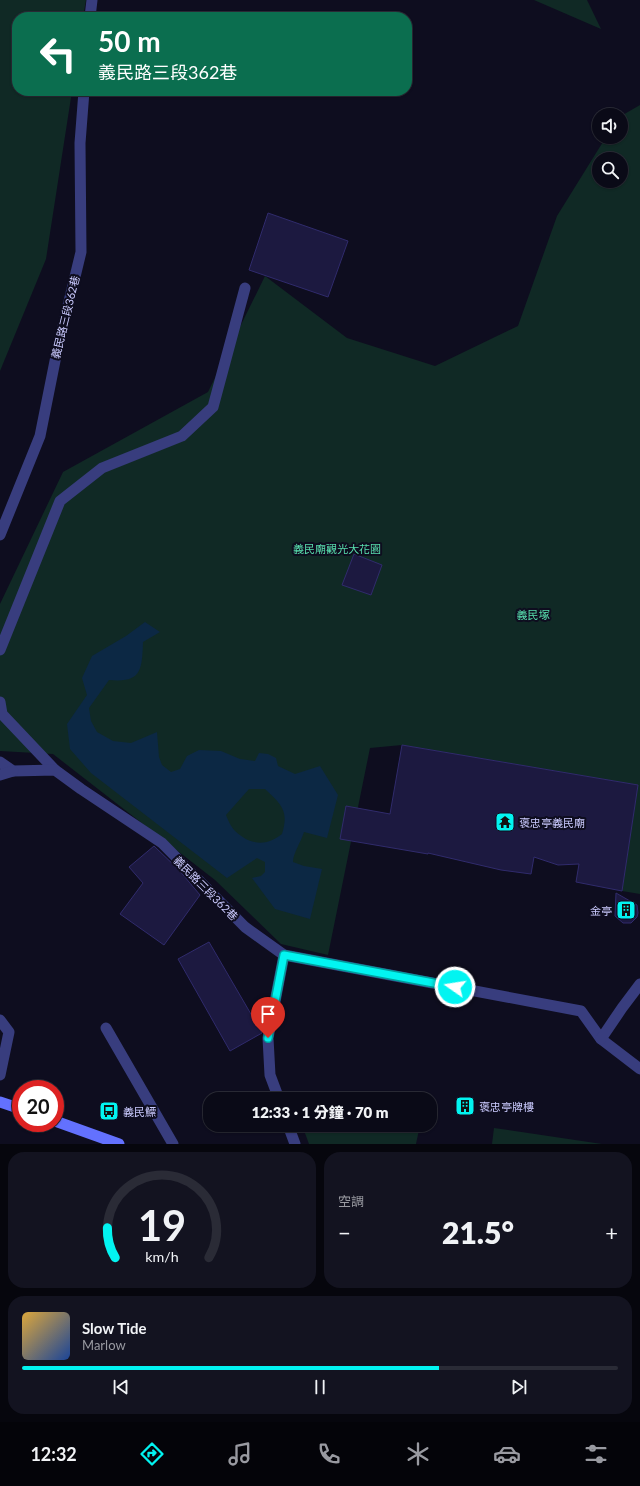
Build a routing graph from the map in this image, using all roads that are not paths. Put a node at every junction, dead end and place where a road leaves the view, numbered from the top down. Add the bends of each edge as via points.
1 (92, 0) edge
2 (91, 12) edge
3 (84, 96) edge
4 (244, 288) dead end
5 (0, 535) edge
6 (0, 650) edge
7 (0, 702) edge
8 (0, 762) edge
9 (55, 770) junction
10 (13, 771) junction
11 (0, 775) edge
12 (284, 955) junction
13 (640, 984) edge
14 (0, 1020) edge
15 (106, 1028) dead end
16 (601, 1038) junction
17 (640, 1069) edge
18 (0, 1075) edge
19 (276, 1092) edge
20 (0, 1102) edge
21 (12, 1106) edge
22 (64, 1124) edge
23 (290, 1132) edge
24 (119, 1144) edge
25 (173, 1144) edge
26 (294, 1144) edge

1 - 2 lane
3 - 5 lane, 義民路三段362巷 via 80,143 81,252 40,436
4 - 6 lane via 213,407 182,436 102,468 60,501
7 - 9 lane, 義民路三段362巷 via 2,714
8 - 10 lane
9 - 10 lane
9 - 12 lane, 義民路三段362巷 via 162,843 245,927
10 - 11 lane
12 - 16 lane via 581,1011
12 - 19 lane via 268,1038 270,1075
13 - 16 lane
14 - 18 lane via 9,1032
15 - 25 lane
16 - 17 lane
20 - 21 main road
22 - 24 main road
23 - 26 lane

